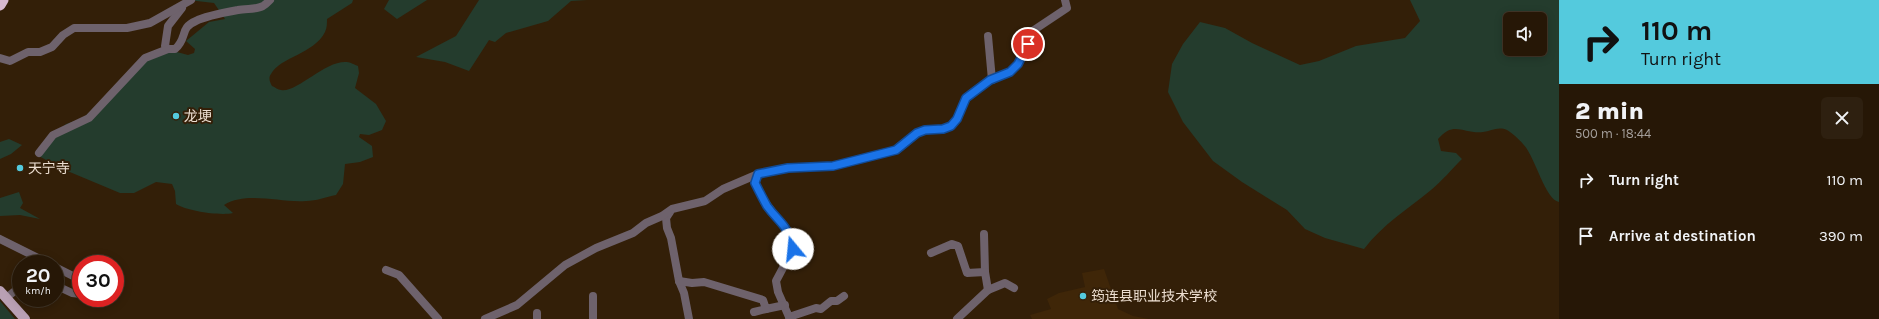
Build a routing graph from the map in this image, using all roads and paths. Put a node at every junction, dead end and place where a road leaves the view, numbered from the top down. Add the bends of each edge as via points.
1 (3, 0) edge
2 (192, 0) edge
3 (270, 0) edge
4 (1065, 0) edge
5 (0, 5) edge
6 (988, 36) dead end
7 (168, 49) junction
8 (0, 58) edge
9 (992, 80) junction
10 (39, 153) dead end
11 (758, 174) junction
12 (672, 209) junction
13 (984, 234) dead end
14 (0, 240) edge
15 (931, 253) dead end
16 (31, 255) edge
17 (386, 270) dead end
18 (985, 272) junction
19 (679, 281) junction
20 (1014, 288) dead end
21 (12, 290) edge
22 (988, 290) junction
23 (3, 295) edge
24 (593, 296) dead end
25 (844, 296) dead end
26 (785, 305) junction
27 (766, 309) junction
28 (754, 312) dead end
29 (789, 318) edge
30 (25, 319) edge
31 (438, 319) edge
32 (485, 319) edge
33 (593, 319) edge
34 (689, 319) edge
35 (957, 319) edge

1 - 5 highway
2 - 7 street via 168,26 165,46
2 - 8 street via 150,23 127,28 74,28 47,50 28,52 10,61
3 - 7 street via 256,8 236,10 197,20 184,29 182,43 175,49
4 - 9 street via 1067,8 1034,30 1018,64 1010,72
6 - 9 street
7 - 10 street via 145,58 89,118 53,135
9 - 11 street via 966,98 951,126 917,133 896,150 833,166 788,168
11 - 12 street via 724,189 705,201
11 - 26 street via 755,183 768,206 790,234 793,249 776,281
12 - 19 street via 666,218
12 - 32 street via 633,233 596,248 565,265 517,305
13 - 18 street
14 - 16 street
15 - 18 street via 952,244 958,246 967,273
17 - 31 street via 399,275
18 - 22 street
19 - 27 street via 704,282 763,300
19 - 34 street
20 - 22 street via 1005,282
21 - 23 street
22 - 35 street
23 - 30 main road
24 - 33 street
25 - 29 street via 837,301 831,301 821,309 816,308
26 - 27 street
26 - 29 street
27 - 28 street

